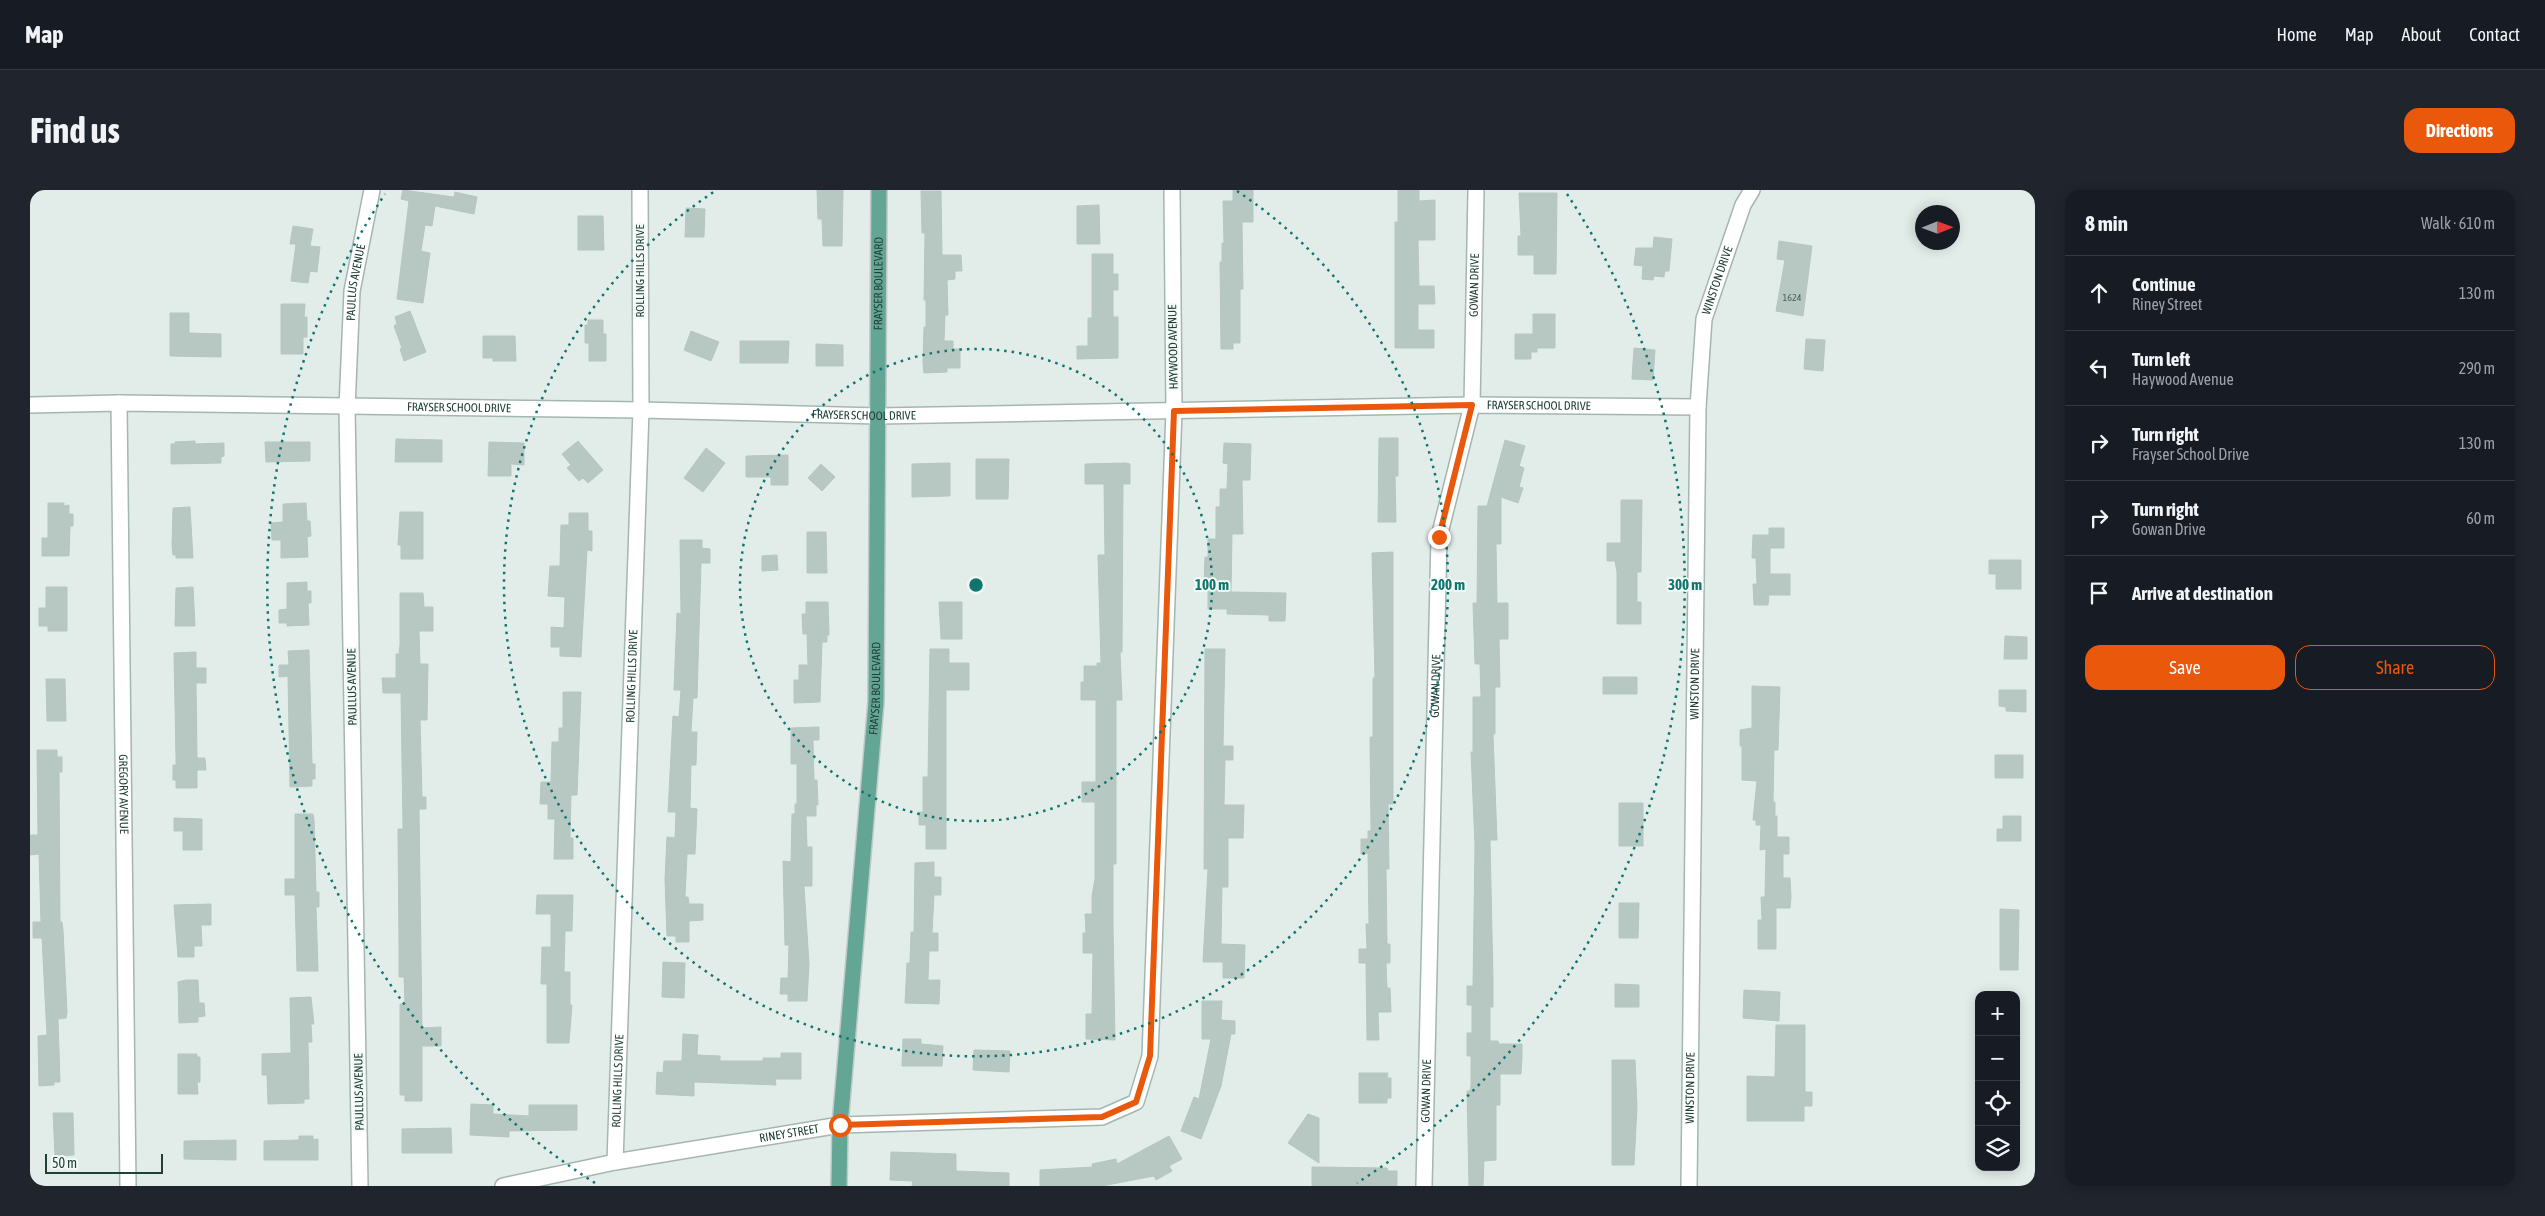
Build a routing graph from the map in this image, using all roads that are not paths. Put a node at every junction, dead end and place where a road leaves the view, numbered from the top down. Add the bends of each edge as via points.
1 (372, 190) edge
2 (640, 190) edge
3 (879, 190) edge
4 (1172, 190) edge
5 (1476, 190) edge
6 (1752, 190) edge
7 (119, 403) junction
8 (30, 405) edge
9 (1472, 405) junction
10 (1698, 407) junction
11 (347, 408) junction
12 (641, 410) junction
13 (1174, 411) junction
14 (878, 416) junction
15 (1136, 1102) joint
16 (840, 1125) junction
17 (615, 1162) junction
18 (128, 1186) edge
19 (360, 1186) edge
20 (504, 1186) edge
21 (839, 1186) edge
22 (1424, 1186) edge
23 (1689, 1186) edge

1 - 11 street, PAULLUS AVENUE via 352,291
2 - 12 street, ROLLING HILLS DRIVE
3 - 14 main road, FRAYSER BOULEVARD
4 - 13 street, HAYWOOD AVENUE
5 - 9 street, GOWAN DRIVE
6 - 10 street, WINSTON DRIVE via 1743,205 1704,319
7 - 8 street, FRAYSER SCHOOL DRIVE
7 - 11 street, FRAYSER SCHOOL DRIVE
7 - 18 street, GREGORY AVENUE
9 - 10 street, FRAYSER SCHOOL DRIVE
9 - 13 street, FRAYSER SCHOOL DRIVE
9 - 22 street, GOWAN DRIVE via 1439,537
10 - 23 street, WINSTON DRIVE
11 - 12 street, FRAYSER SCHOOL DRIVE
11 - 19 street, PAULLUS AVENUE
12 - 14 street, FRAYSER SCHOOL DRIVE
12 - 17 street, ROLLING HILLS DRIVE
13 - 14 street, FRAYSER SCHOOL DRIVE
13 - 15 street, HAYWOOD AVENUE via 1150,1056
14 - 16 main road, FRAYSER BOULEVARD via 876,702
15 - 16 street, RINEY STREET via 1102,1117
16 - 17 street, RINEY STREET
16 - 21 main road, FRAYSER BOULEVARD
17 - 20 street, RINEY STREET

